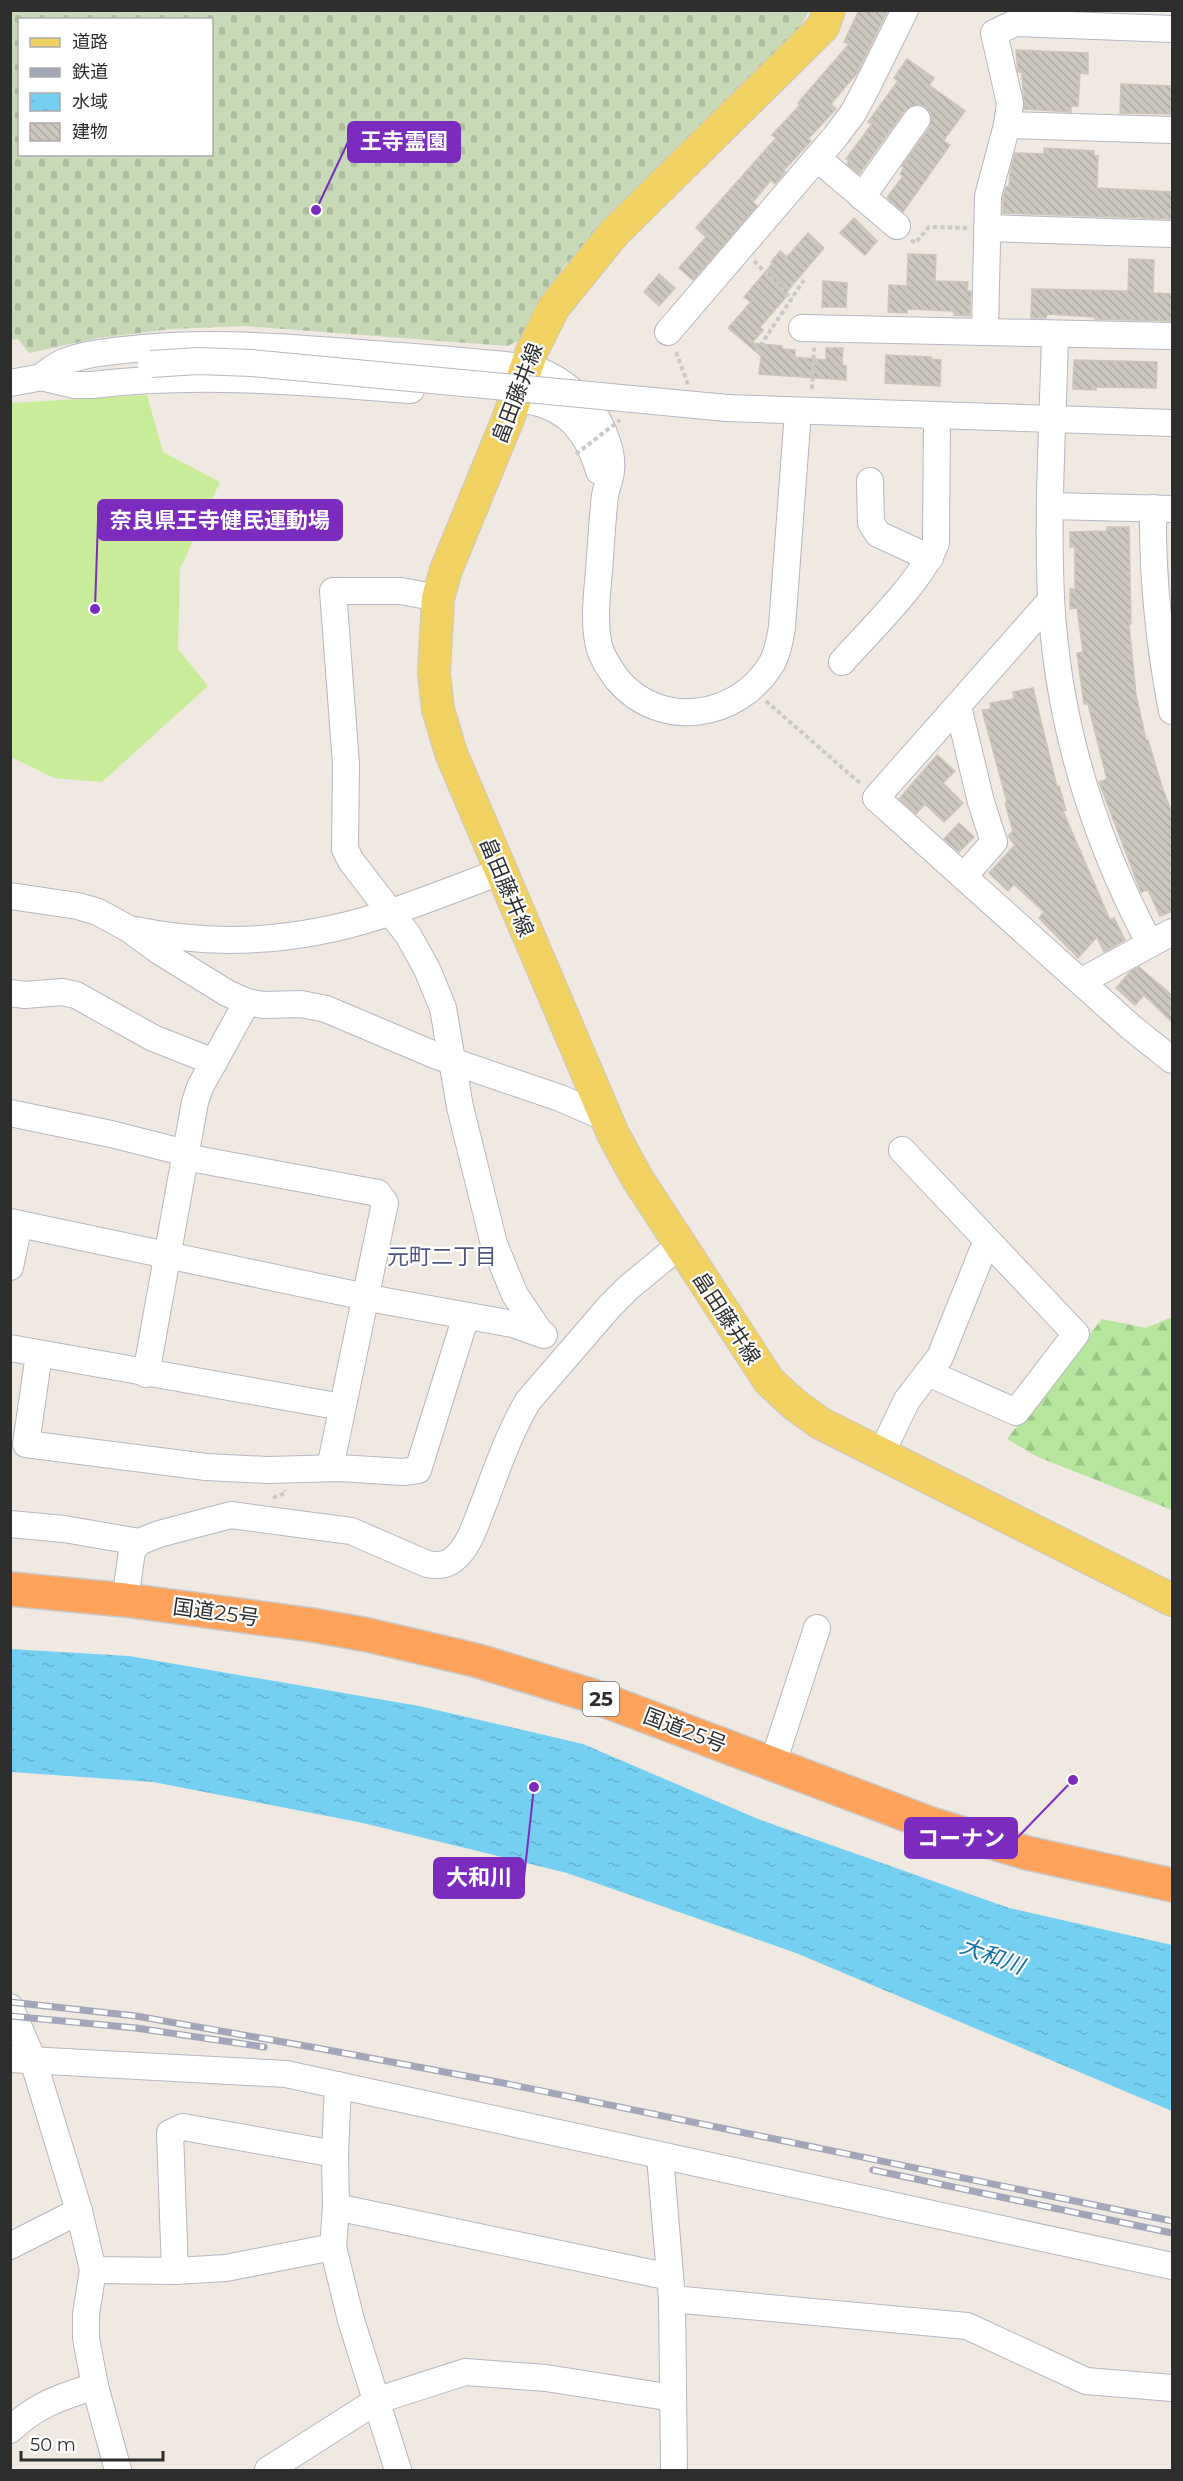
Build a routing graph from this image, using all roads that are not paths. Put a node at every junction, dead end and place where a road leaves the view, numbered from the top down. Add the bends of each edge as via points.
1 (829, 10) edge
2 (905, 10) edge
3 (1173, 29) edge
4 (917, 119) dead end
5 (1007, 125) junction
6 (1173, 130) edge
7 (817, 158) junction
8 (862, 197) junction
9 (897, 226) dead end
10 (987, 228) junction
11 (1173, 234) edge
12 (809, 328) road end
13 (668, 332) road end
14 (985, 332) junction
15 (1055, 334) junction
16 (1173, 336) edge
17 (526, 367) junction
18 (41, 376) junction
19 (10, 383) edge
20 (516, 399) junction
21 (798, 411) junction
22 (937, 416) junction
23 (1053, 420) junction
24 (1173, 423) edge
25 (870, 481) dead end
26 (605, 492) junction
27 (1051, 506) junction
28 (1163, 508) edge
29 (930, 558) junction
30 (438, 598) junction
31 (1051, 600) junction
32 (842, 662) dead end
33 (958, 706) junction
34 (1173, 711) edge
35 (500, 872) junction
36 (964, 876) junction
37 (10, 896) edge
38 (390, 911) junction
39 (129, 929) junction
40 (1162, 938) edge
41 (1082, 981) junction
42 (10, 993) edge
43 (247, 1002) junction
44 (1173, 1060) edge
45 (214, 1062) junction
46 (452, 1062) junction
47 (10, 1113) edge
48 (606, 1118) junction
49 (903, 1150) dead end
50 (186, 1155) junction
51 (15, 1223) edge
52 (987, 1240) junction
53 (680, 1245) junction
54 (168, 1255) junction
55 (10, 1267) edge
56 (366, 1296) junction
57 (466, 1316) junction
58 (540, 1332) junction
59 (10, 1348) edge
60 (570, 1352) junction
61 (39, 1354) junction
62 (928, 1373) junction
63 (146, 1374) junction
64 (342, 1407) junction
65 (881, 1454) junction
66 (330, 1468) junction
67 (10, 1524) edge
68 (139, 1542) junction
69 (10, 1589) edge
70 (125, 1600) junction
71 (1173, 1600) edge
72 (817, 1628) dead end
73 (772, 1763) junction
74 (1173, 1885) edge
75 (10, 2007) edge
76 (22, 2060) edge
77 (338, 2085) junction
78 (335, 2154) junction
79 (660, 2156) junction
80 (336, 2207) junction
81 (80, 2211) junction
82 (10, 2246) edge
83 (333, 2247) junction
84 (1173, 2266) edge
85 (93, 2270) junction
86 (175, 2271) junction
87 (671, 2288) junction
88 (95, 2386) junction
89 (1173, 2388) edge
90 (673, 2398) junction
91 (378, 2400) junction
92 (10, 2430) edge
93 (295, 2463) edge
94 (118, 2470) edge
95 (268, 2470) edge
96 (398, 2470) edge
97 (674, 2470) edge

1 - 17 main road, 畠田藤井線 via 823,27 614,233 577,276 547,317
2 - 7 street via 853,113
3 - 5 street via 1015,23 994,33 1010,103
4 - 8 street
5 - 6 street
5 - 10 street via 988,196
7 - 8 street
7 - 13 street
8 - 9 street
10 - 11 street
10 - 14 street
12 - 14 street
14 - 15 street
15 - 16 street
15 - 23 street
17 - 18 street via 204,344 107,351 61,363
17 - 20 main road, 畠田藤井線
17 - 26 street via 560,382 597,417 608,445 611,470
18 - 19 street
18 - 20 street via 92,386 200,377 237,378
18 - 21 street, bridge via 151,364 263,364 727,408
20 - 26 street via 541,402 562,412 578,426 596,459
20 - 30 main road, 畠田藤井線
21 - 22 street
21 - 26 street via 780,639 763,675 730,703 691,712 651,706 629,691 609,667 598,643 596,625
22 - 23 street
22 - 29 street via 936,543
23 - 24 street
23 - 27 street
25 - 29 street via 871,523 878,534
27 - 28 street
27 - 31 street
28 - 34 street via 1153,578
29 - 32 street
30 - 35 main road, 畠田藤井線 via 434,673 438,709 458,773
30 - 38 street via 400,591 333,591 346,764 345,849
31 - 33 street
31 - 40 street via 1065,710 1089,802 1116,876
33 - 36 street via 994,842
33 - 36 street via 876,798
35 - 38 street
35 - 48 main road, 畠田藤井線
36 - 41 street
37 - 39 street via 78,906
38 - 39 street via 336,928 260,940 169,937
38 - 46 street via 408,935 443,1008
39 - 43 street
40 - 41 street
41 - 44 street
42 - 45 street via 76,995 153,1038
43 - 45 street
43 - 46 street via 326,1009
45 - 50 street via 198,1095
46 - 48 street via 560,1098
46 - 58 street via 494,1244 515,1295
47 - 50 street via 111,1134
48 - 53 main road, 畠田藤井線 via 637,1178
49 - 52 street
50 - 54 street
50 - 56 street via 378,1193 385,1203
51 - 54 street
51 - 55 street
52 - 62 street via 940,1357
52 - 62 street via 1076,1334 1016,1412
53 - 60 street via 628,1288
53 - 65 main road, 畠田藤井線 via 769,1381 820,1423
54 - 56 street
54 - 63 street
56 - 57 street
56 - 64 street
57 - 58 street
57 - 66 street via 418,1470
58 - 60 street
59 - 61 street
60 - 68 street via 517,1419 472,1533 452,1561 440,1566 428,1564 351,1531 231,1515
61 - 63 street
61 - 66 street via 26,1444 206,1467
62 - 65 street via 902,1408
63 - 64 street
64 - 66 street
65 - 71 main road, 畠田藤井線
67 - 68 street
68 - 70 street via 132,1551
69 - 70 highway, 国道25号 / 25
70 - 73 highway, 国道25号 / 25 via 312,1625 422,1646 593,1696
72 - 73 street
73 - 74 highway, 国道25号 / 25 via 981,1840
75 - 76 street
76 - 77 street via 286,2074
76 - 81 street
77 - 78 street
77 - 79 street
78 - 80 street
78 - 86 street via 183,2127 171,2133
79 - 84 street
79 - 87 street
80 - 83 street
80 - 87 street
81 - 82 street
81 - 85 street
83 - 86 street via 226,2268
83 - 91 street via 351,2320
85 - 86 street
85 - 88 street via 86,2338
87 - 89 street via 967,2326 1086,2381
87 - 90 street
88 - 92 street via 51,2400
88 - 94 street
90 - 91 street via 546,2378 465,2372
90 - 97 street
91 - 93 street
91 - 96 street
93 - 95 street

